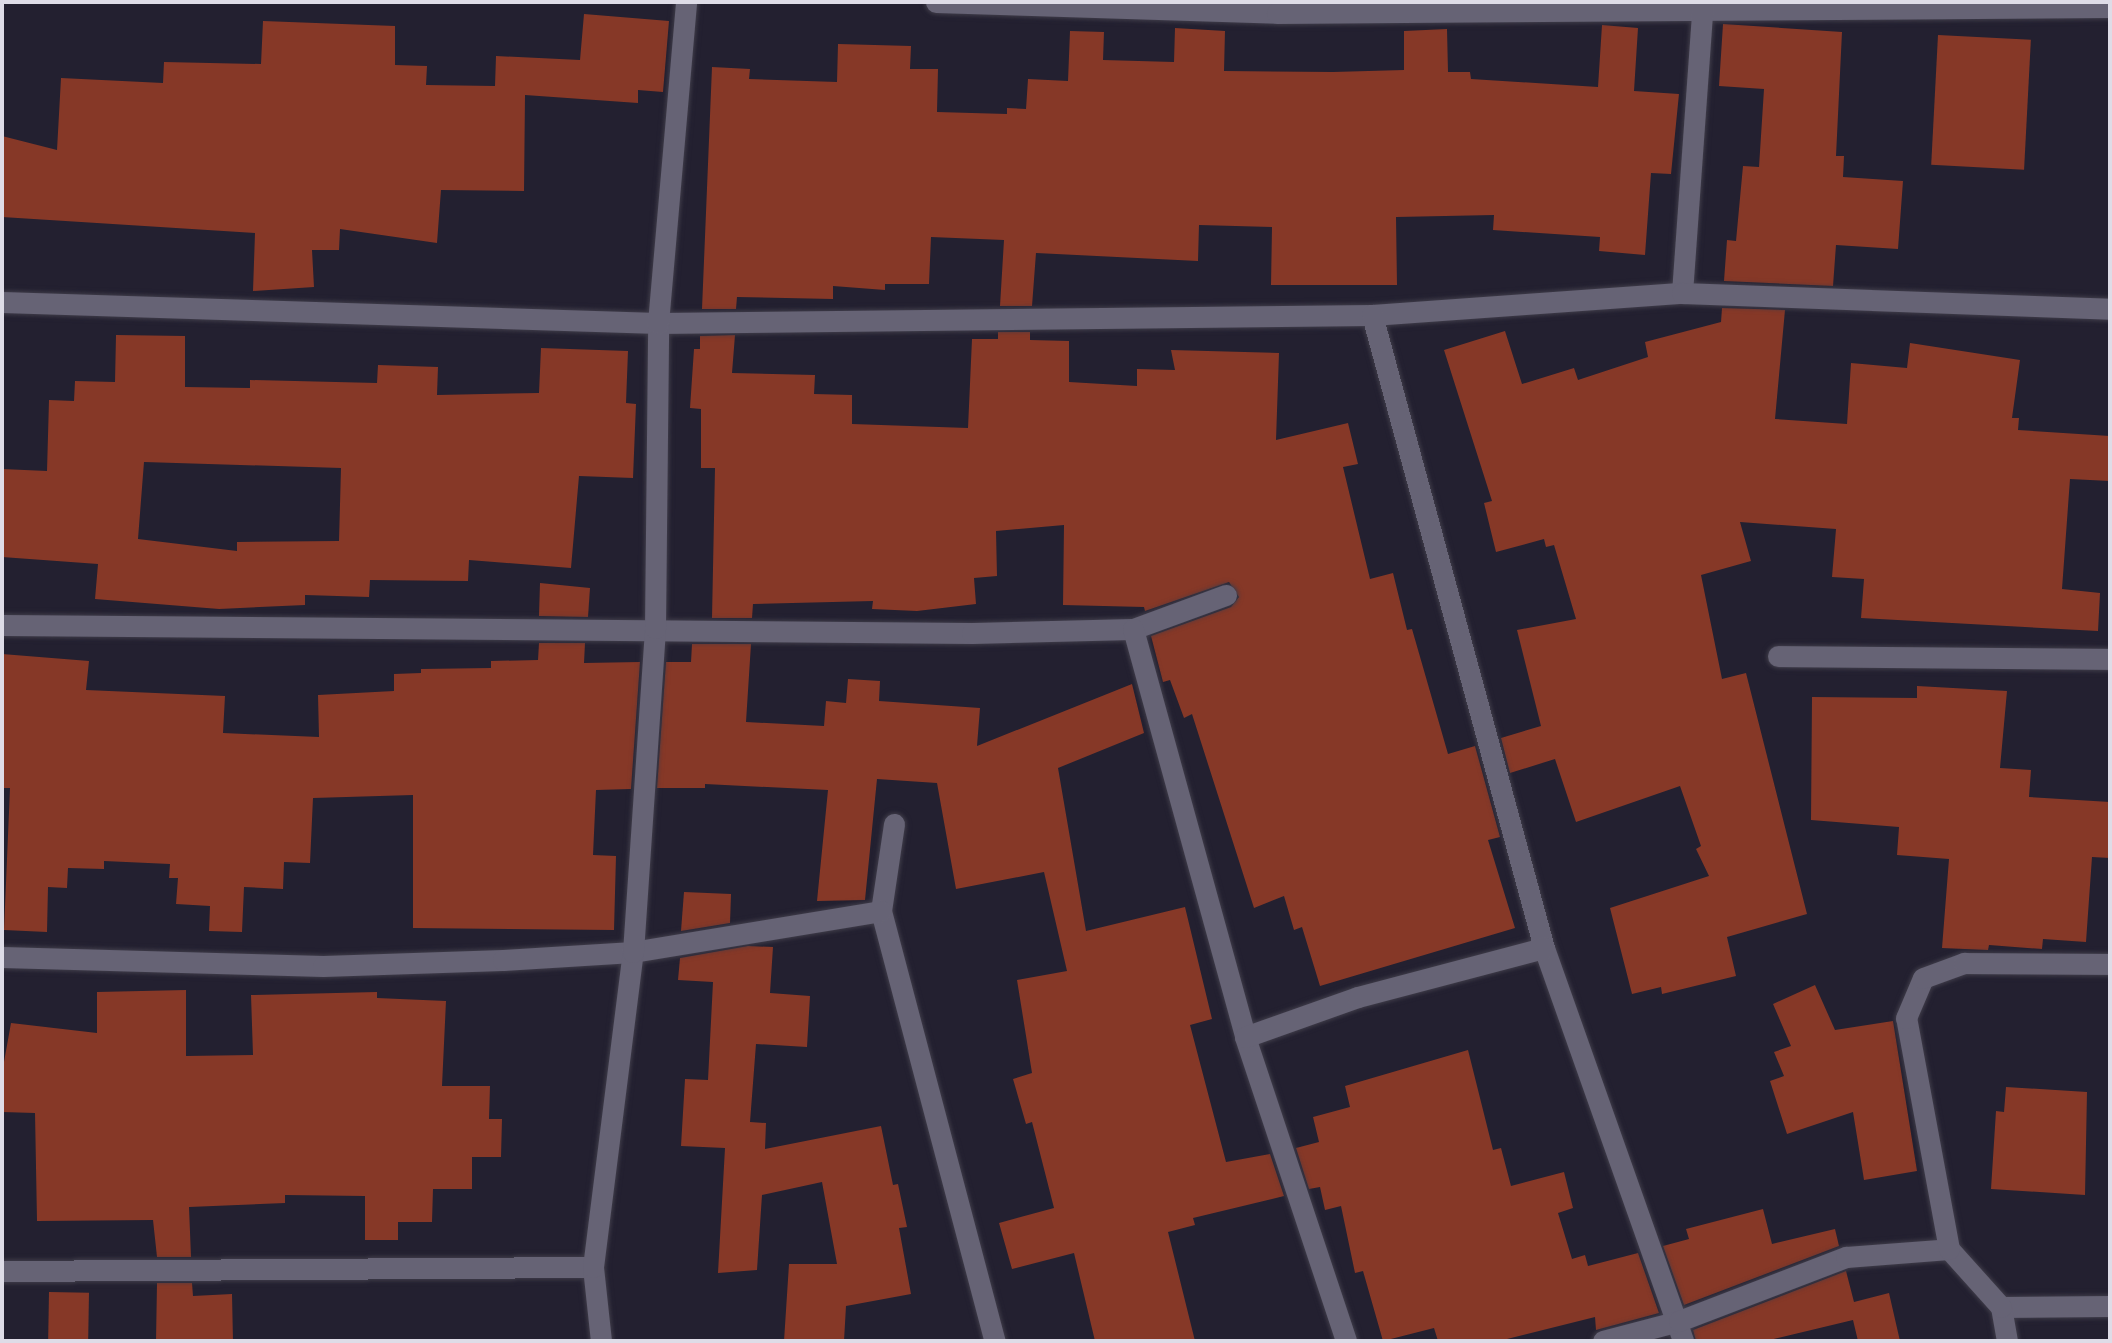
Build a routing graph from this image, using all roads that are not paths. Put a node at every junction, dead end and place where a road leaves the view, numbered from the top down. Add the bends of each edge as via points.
1 (686, 2) edge
2 (936, 2) edge
3 (1703, 4) edge
4 (2110, 7) edge
5 (1682, 293) junction
6 (2, 302) edge
7 (2110, 309) edge
8 (1372, 315) junction
9 (658, 323) junction
10 (1226, 595) dead end
11 (2, 625) edge
12 (655, 628) junction
13 (1133, 629) junction
14 (1778, 656) dead end
15 (2110, 659) edge
16 (894, 824) dead end
17 (881, 911) junction
18 (1544, 948) junction
19 (632, 952) junction
20 (2, 957) edge
21 (2110, 964) edge
22 (1245, 1037) junction
23 (1949, 1249) junction
24 (593, 1267) junction
25 (2, 1271) edge
26 (2110, 1306) edge
27 (2001, 1307) junction
28 (1681, 1331) edge
29 (601, 1341) edge
30 (995, 1341) edge
31 (1346, 1341) edge
32 (1603, 1341) edge
33 (2007, 1341) edge

1 - 9 street
2 - 3 street via 1277,13
3 - 4 street
3 - 5 street
5 - 7 street
5 - 8 street
6 - 9 street
8 - 9 street
8 - 18 street
9 - 12 street
10 - 13 street
11 - 12 street
12 - 13 street via 972,633
12 - 19 street
13 - 22 street
14 - 15 street
16 - 17 street
17 - 19 street
17 - 30 street
18 - 22 street via 1358,997
18 - 28 street
19 - 20 street via 323,966
19 - 24 street
21 - 23 street via 1964,963 1923,978 1913,994 1906,1018
22 - 31 street
23 - 27 street
23 - 28 street via 1846,1257
24 - 25 street
24 - 29 street
26 - 27 street
27 - 33 street
28 - 32 street

